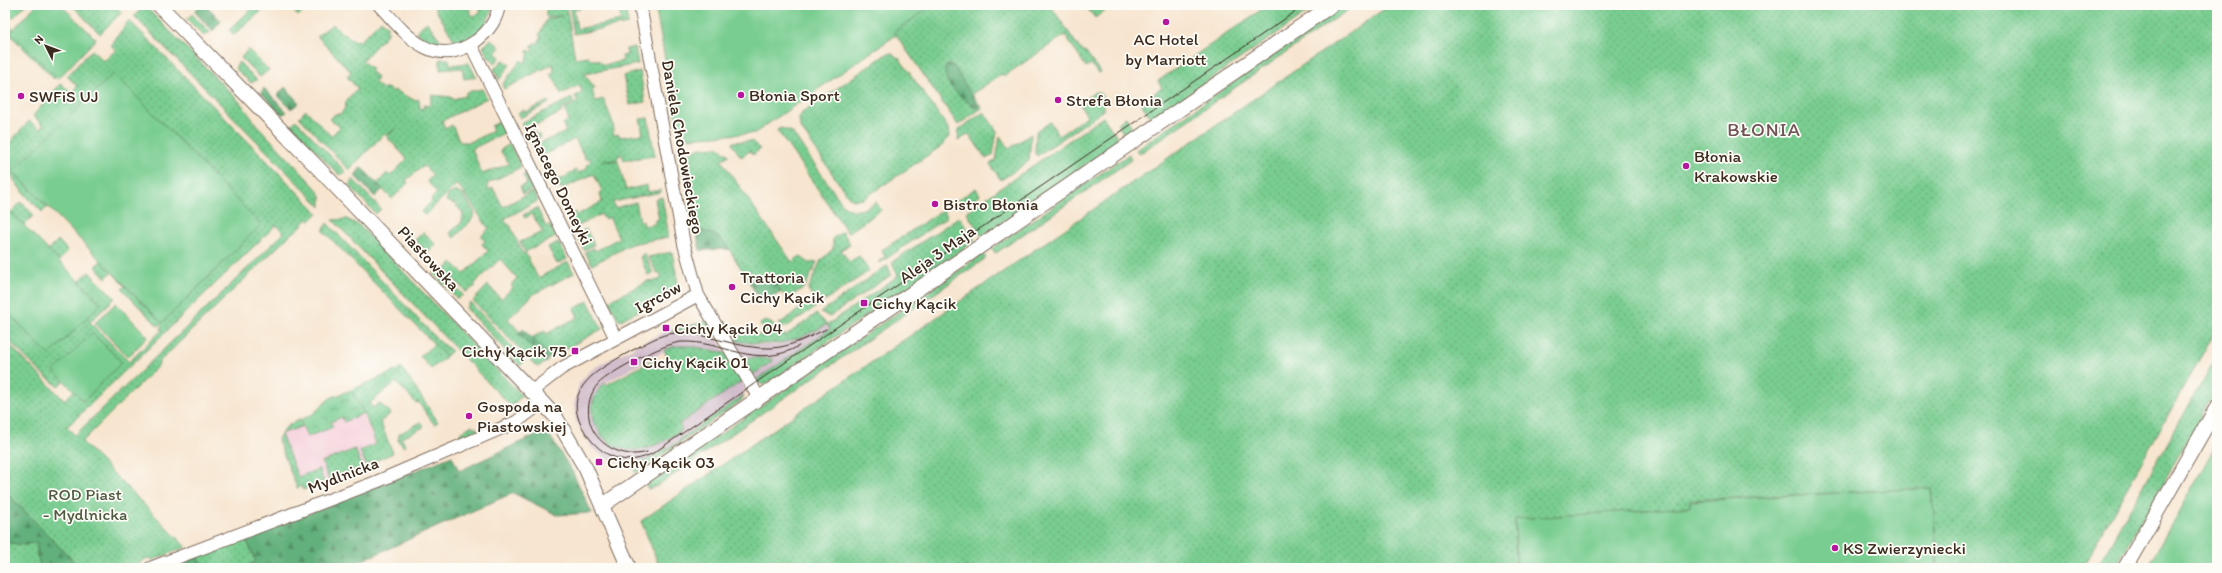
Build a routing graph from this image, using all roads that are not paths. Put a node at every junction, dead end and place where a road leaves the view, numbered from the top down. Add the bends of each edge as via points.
1 (379, 5) edge
2 (499, 5) edge
3 (640, 5) edge
4 (1332, 5) edge
5 (160, 6) edge
6 (470, 45) junction
7 (698, 295) junction
8 (616, 339) junction
9 (532, 391) junction
10 (759, 398) junction
11 (543, 402) junction
12 (2217, 407) edge
13 (603, 505) junction
14 (150, 568) edge
15 (630, 568) edge
16 (2125, 568) edge

1 - 6 street via 405,34 424,47 449,52
2 - 6 street via 490,27
3 - 7 street, Daniela Chodowieckiego via 684,244
4 - 10 street, Aleja 3 Maja
5 - 9 street, Piastowska
6 - 8 street, Ignacego Domeyki
7 - 8 street, Igrców
7 - 10 street, Igrców
8 - 9 street, Igrców via 562,368
9 - 11 street, Piastowska
10 - 13 street, Aleja 3 Maja
11 - 13 street, Piastowska via 566,432
11 - 14 street, Mydlnicka via 516,422 376,482
12 - 16 street
13 - 15 street, Piastowska

